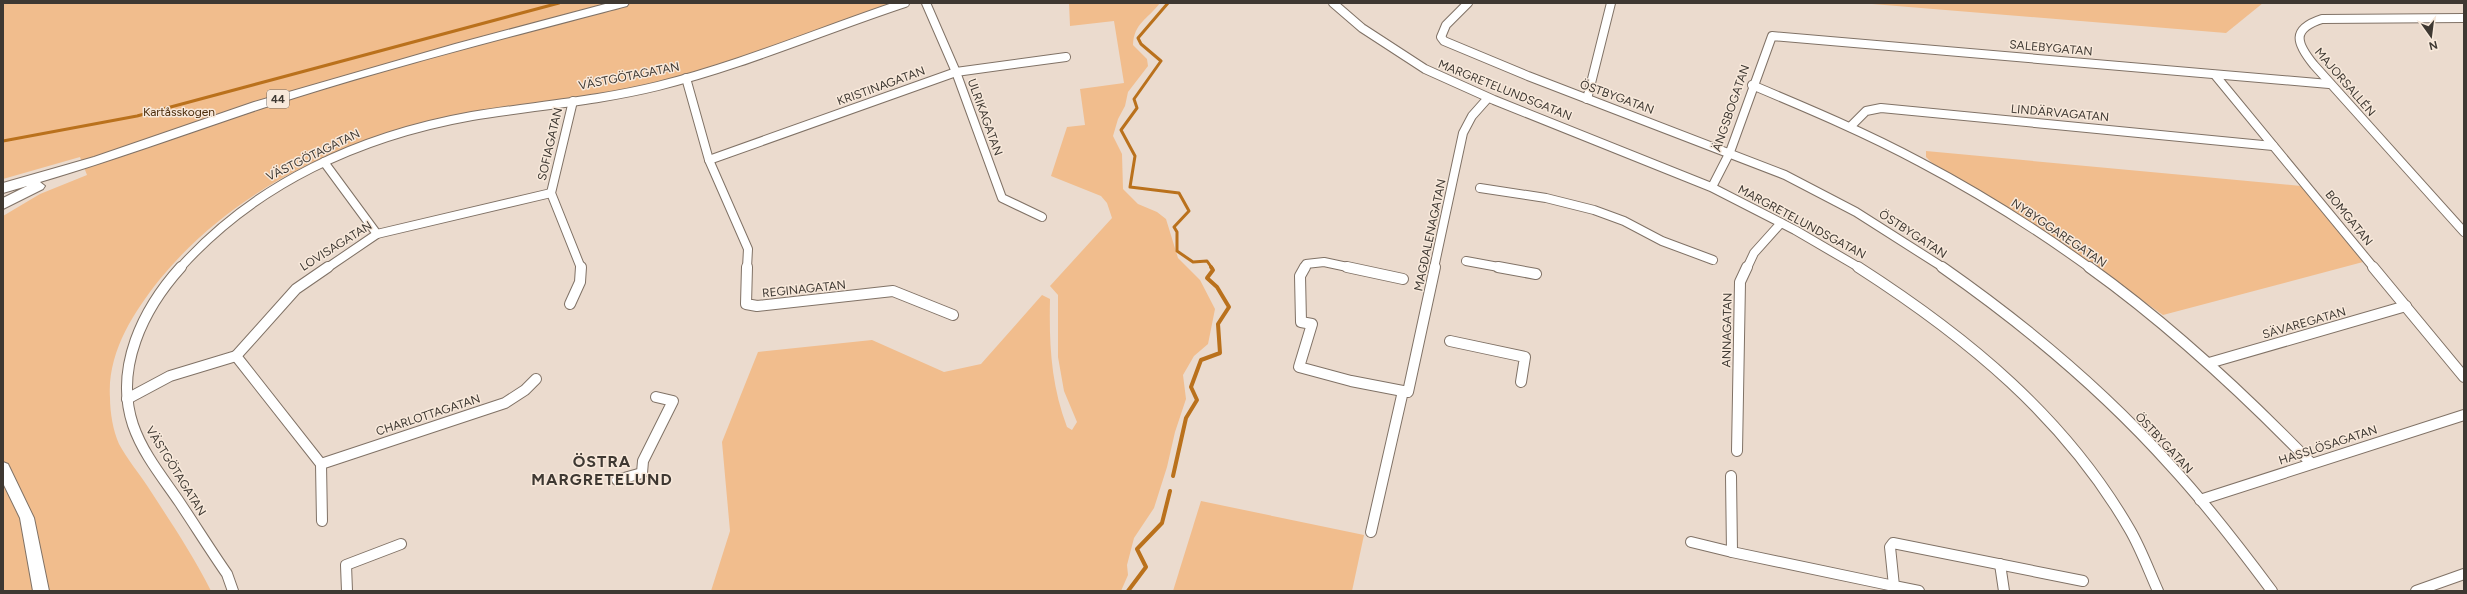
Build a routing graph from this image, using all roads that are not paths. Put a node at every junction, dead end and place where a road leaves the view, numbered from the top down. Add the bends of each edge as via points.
1 (623, 3) edge
2 (905, 3) edge
3 (926, 3) edge
4 (1333, 3) edge
5 (1468, 3) edge
6 (1611, 3) edge
7 (2464, 18) edge
8 (1772, 36) joint
9 (1066, 57) dead end
10 (956, 72) junction
11 (2215, 75) junction
12 (686, 78) junction
13 (2329, 84) junction
14 (1752, 85) junction
15 (1488, 98) junction
16 (1587, 99) junction
17 (573, 101) junction
18 (1850, 127) junction
19 (2273, 146) junction
20 (1730, 152) junction
21 (99, 160) junction
22 (709, 160) junction
23 (324, 162) junction
24 (3, 188) edge
25 (1480, 188) dead end
26 (1712, 188) junction
27 (551, 193) junction
28 (3, 204) edge
29 (1042, 217) dead end
30 (1781, 223) junction
31 (2464, 232) edge
32 (377, 234) junction
33 (1713, 260) dead end
34 (1466, 261) dead end
35 (1536, 274) dead end
36 (1403, 279) dead end
37 (570, 304) dead end
38 (2406, 306) junction
39 (953, 315) dead end
40 (1450, 341) dead end
41 (236, 356) junction
42 (2209, 363) junction
43 (2464, 377) edge
44 (536, 379) dead end
45 (1521, 382) dead end
46 (1407, 388) junction
47 (656, 396) dead end
48 (127, 399) junction
49 (2464, 415) edge
50 (1738, 451) dead end
51 (2311, 463) junction
52 (322, 464) junction
53 (3, 468) edge
54 (1731, 476) dead end
55 (617, 480) dead end
56 (2200, 500) junction
57 (322, 522) dead end
58 (1371, 532) dead end
59 (1691, 542) dead end
60 (401, 544) dead end
61 (1732, 552) junction
62 (2000, 564) junction
63 (2464, 574) edge
64 (2083, 581) dead end
65 (1894, 586) junction
66 (41, 591) edge
67 (233, 591) edge
68 (347, 591) edge
69 (1919, 591) edge
70 (2004, 591) edge
71 (2158, 591) edge
72 (2272, 591) edge
73 (2416, 591) edge

1 - 21 main road, 44 via 259,105
2 - 12 street, VÄSTGÖTAGATAN
3 - 10 street, ULRIKAGATAN
4 - 15 street, MARGRETELUNDSGATAN via 1362,29 1416,65
5 - 16 street, ÖSTBYGATAN via 1442,30 1441,37 1444,41 1515,72
6 - 16 street
7 - 13 street, MAJORSALLÉN via 2341,18 2309,23 2299,34 2301,48
8 - 11 street, SALEBYGATAN
8 - 14 street, ÄNGSBOGATAN
9 - 10 street, KRISTINAGATAN
10 - 22 street, KRISTINAGATAN
10 - 29 street, ULRIKAGATAN via 1002,198
11 - 13 street, SALEBYGATAN
11 - 19 street, BOMGATAN
12 - 17 street, VÄSTGÖTAGATAN
12 - 22 street, REGINAGATAN
13 - 31 street, MAJORSALLÉN
14 - 18 street, NYBYGGAREGATAN
14 - 20 street, ÄNGSBOGATAN
15 - 26 street, MARGRETELUNDSGATAN
15 - 46 street, MAGDALENAGATAN via 1472,116 1463,133
16 - 20 street, ÖSTBYGATAN
17 - 23 street, VÄSTGÖTAGATAN via 412,129 367,143
17 - 27 street, SOFIAGATAN
18 - 19 street, LINDÄRVAGATAN via 1866,111 1881,108
18 - 42 street, NYBYGGAREGATAN via 1943,174 2044,237 2115,286
19 - 38 street, BOMGATAN
20 - 26 street, ÄNGSBOGATAN
20 - 56 street, ÖSTBYGATAN via 1784,175 1869,220 1984,297 2091,386 2144,438
21 - 24 main road, 44
21 - 28 main road, 44
22 - 39 street, REGINAGATAN via 748,249 746,304 749,306 893,291
23 - 32 street
23 - 48 street, VÄSTGÖTAGATAN via 245,206 183,263 160,292 140,330 127,375
25 - 33 street via 1553,199 1594,210 1662,241
26 - 30 street, MARGRETELUNDSGATAN
27 - 32 street, LOVISAGATAN
27 - 37 street, SOFIAGATAN via 581,266 580,282
30 - 50 street, ANNAGATAN via 1754,253 1740,282
30 - 71 street, MARGRETELUNDSGATAN via 1874,275 1926,311 1966,341 2021,391 2069,442 2109,496 2142,552
32 - 41 street, LOVISAGATAN via 296,289
34 - 35 street
36 - 46 street via 1324,262 1306,264 1300,276 1301,322 1312,324 1299,366 1351,381
38 - 42 street, SÄVAREGATAN
38 - 43 street, BOMGATAN
40 - 45 street via 1525,357
41 - 48 street via 170,376
41 - 52 street
42 - 51 street, NYBYGGAREGATAN
44 - 52 street, CHARLOTTAGATAN via 505,403
46 - 58 street, MAGDALENAGATAN
47 - 55 street via 673,401 643,461 642,473
48 - 67 street, VÄSTGÖTAGATAN via 137,437 227,574
49 - 51 street, HASSLÖSAGATAN
51 - 56 street, HASSLÖSAGATAN
52 - 57 street
53 - 66 main road via 27,518
54 - 61 street
56 - 72 street, ÖSTBYGATAN
59 - 61 street
60 - 68 street via 346,565
61 - 65 street
62 - 64 street
62 - 65 street via 1893,543 1890,547
62 - 70 street
63 - 73 street
65 - 69 street

